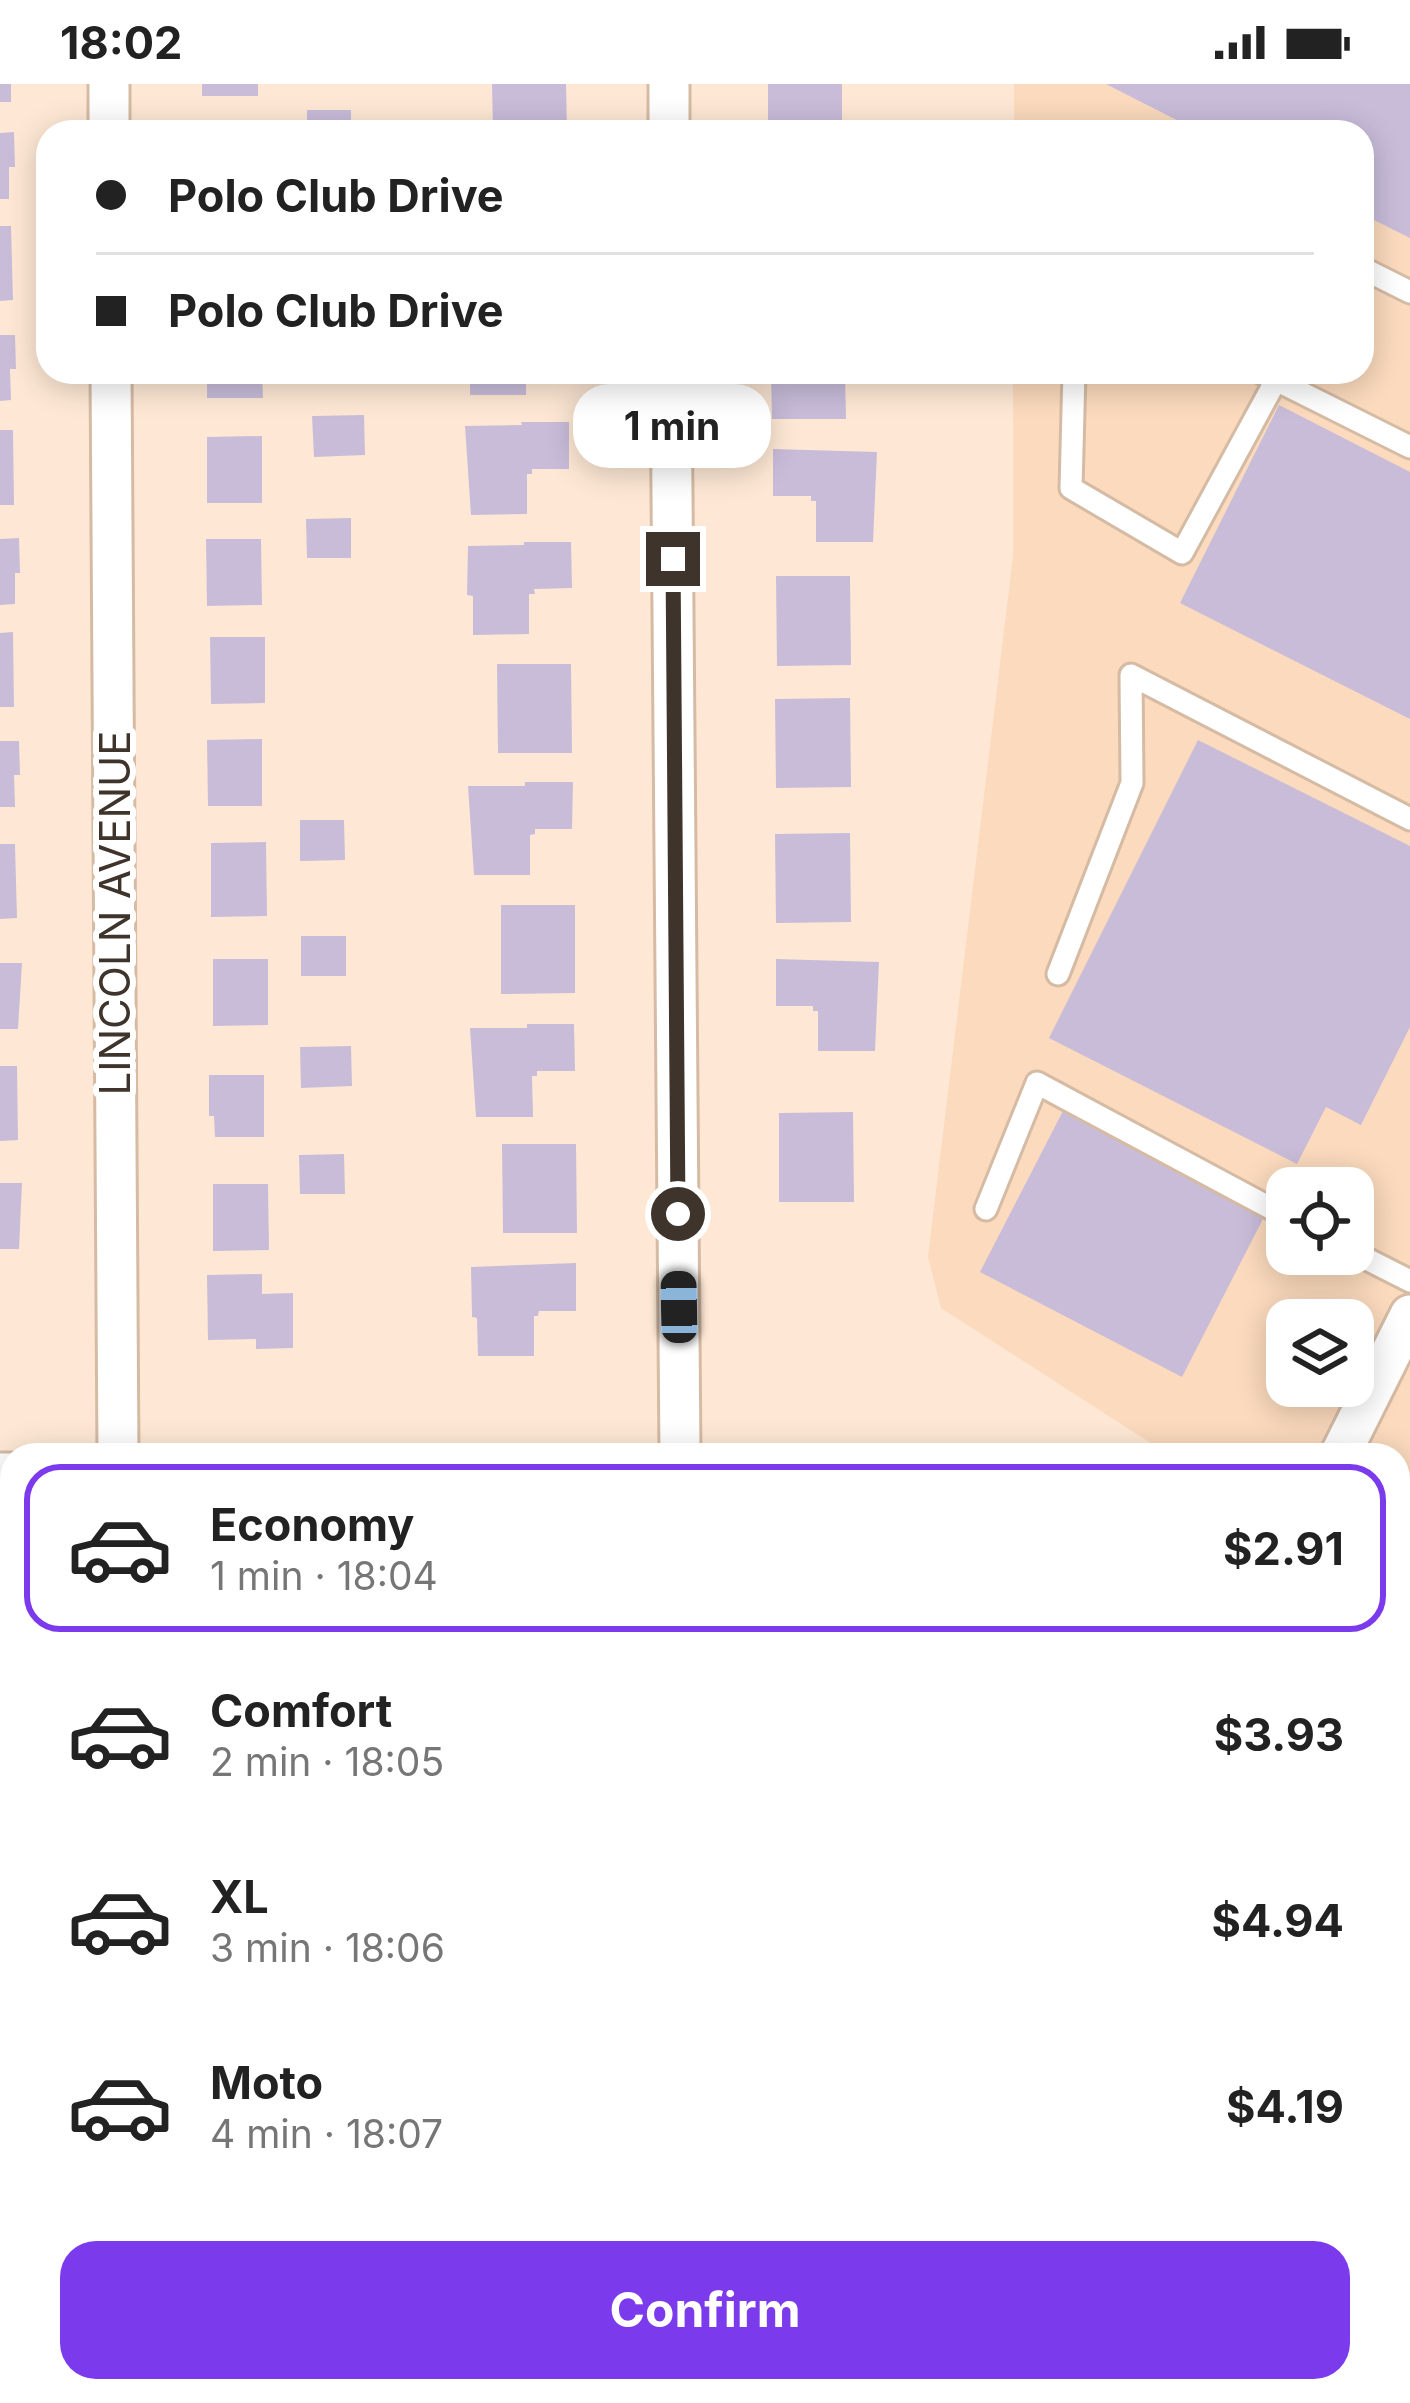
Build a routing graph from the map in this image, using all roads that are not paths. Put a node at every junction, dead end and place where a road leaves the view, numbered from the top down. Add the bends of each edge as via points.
1 (109, 84) edge
2 (669, 84) edge
3 (109, 120) edge
4 (669, 120) edge
5 (1374, 274) edge
6 (1410, 292) edge
7 (111, 384) edge
8 (671, 384) edge
9 (1074, 384) edge
10 (1264, 384) edge
11 (1284, 384) edge
12 (1410, 447) edge
13 (1410, 819) edge
14 (1058, 974) dead end
15 (1266, 1206) edge
16 (986, 1209) dead end
17 (1374, 1263) edge
18 (1410, 1281) edge
19 (1406, 1336) edge
20 (118, 1443) edge
21 (680, 1443) edge
22 (1347, 1443) edge

1 - 3 street
2 - 4 street
5 - 6 lane
7 - 20 street, LINCOLN AVENUE
8 - 21 street
9 - 10 lane via 1071,488 1182,554
11 - 12 lane
13 - 14 lane via 1131,675 1132,783
15 - 16 lane via 1037,1083
17 - 18 lane
19 - 22 street

